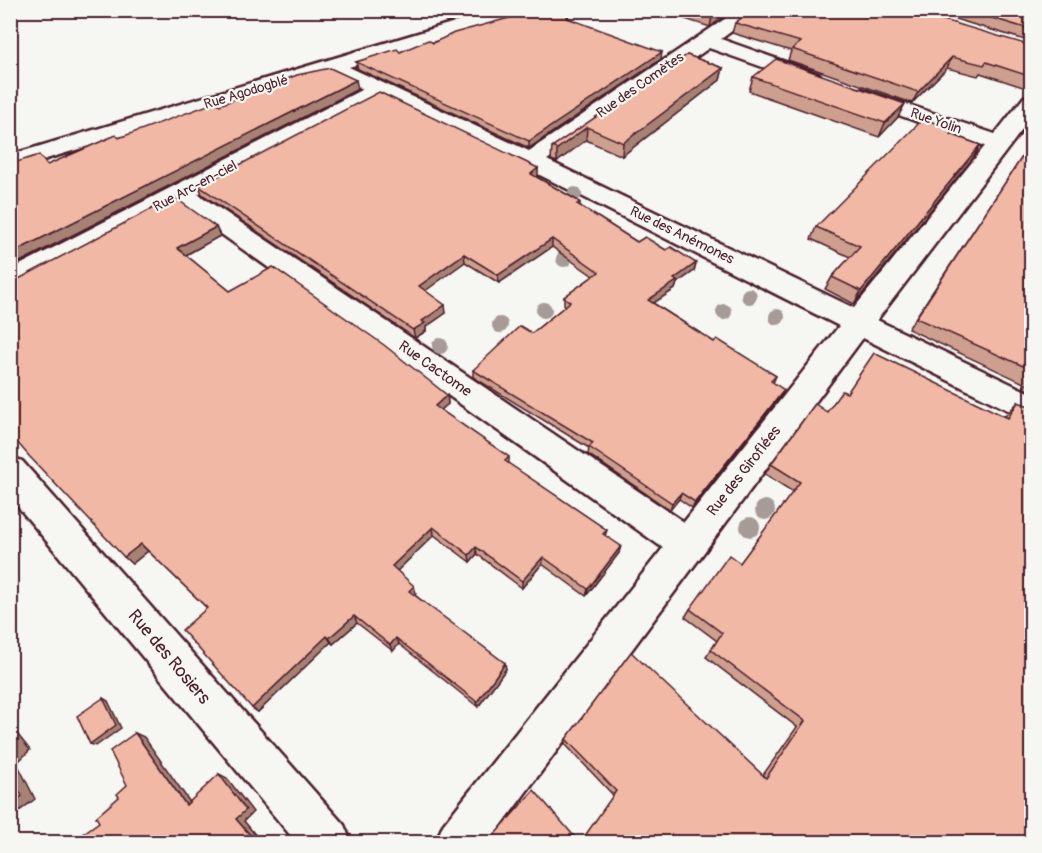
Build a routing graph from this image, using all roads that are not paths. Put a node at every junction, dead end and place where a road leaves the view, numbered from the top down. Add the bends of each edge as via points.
1 (516, 10) edge
2 (751, 10) edge
3 (905, 14) edge
4 (933, 15) edge
5 (949, 27) edge
6 (705, 40) junction
7 (331, 66) junction
8 (380, 89) junction
9 (1032, 102) edge
10 (998, 143) junction
11 (530, 161) junction
12 (10, 163) edge
13 (181, 194) junction
14 (10, 282) edge
15 (859, 322) junction
16 (1032, 408) edge
17 (10, 471) edge
18 (688, 544) junction
19 (327, 843) edge
20 (460, 843) edge

1 - 7 street, Rue Agodogblé
2 - 6 street, Rue des Comètes
3 - 4 street
4 - 5 street
6 - 10 street, Rue Yolin
6 - 11 street, Rue des Comètes
7 - 8 street, Rue des Anémones
7 - 12 street, Rue Agodogblé
8 - 11 street, Rue des Anémones
8 - 13 street, Rue Arc-en-ciel
9 - 10 street, Rue des Giroflées
10 - 15 street, Rue des Giroflées
11 - 15 street, Rue des Anémones
13 - 14 street, Rue Arc-en-ciel
13 - 18 street, Rue Cactome
15 - 16 street, Rue des Anémones
15 - 18 street, Rue des Giroflées
17 - 19 street, Rue des Rosiers
18 - 20 street, Rue des Giroflées

